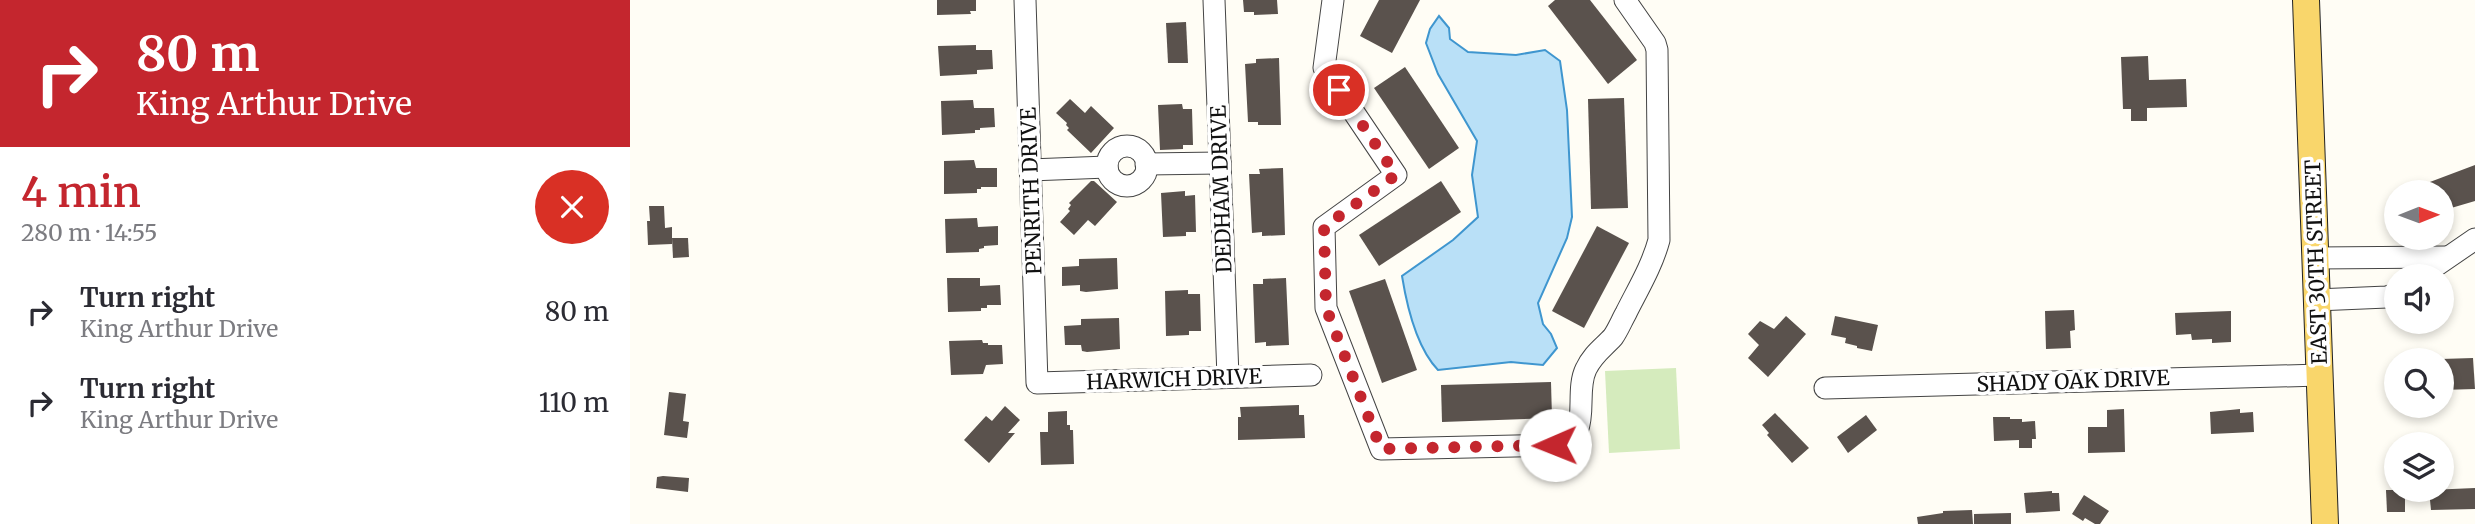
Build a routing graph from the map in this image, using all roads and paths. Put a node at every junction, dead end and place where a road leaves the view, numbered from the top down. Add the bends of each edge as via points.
1 (1025, 0) edge
2 (1214, 0) edge
3 (1333, 0) edge
4 (1625, 0) edge
5 (2306, 0) edge
6 (1220, 163) junction
7 (1030, 170) junction
8 (2475, 239) edge
9 (2446, 257) junction
10 (2315, 258) junction
11 (2437, 264) edge
12 (2384, 297) edge
13 (2316, 300) junction
14 (1311, 375) dead end
15 (2320, 375) junction
16 (1228, 377) junction
17 (1037, 383) joint
18 (1825, 388) dead end
19 (2325, 524) edge

1 - 7 street, PENRITH DRIVE
2 - 6 street, DEDHAM DRIVE
3 - 4 street via 1324,68 1396,175 1324,227 1326,308 1381,449 1560,444 1580,426 1584,371 1616,332 1654,260 1659,240 1657,50
5 - 10 main road, EAST 30TH STREET
6 - 7 street via 1146,164 1141,180 1130,186 1112,179 1107,167
6 - 16 street, DEDHAM DRIVE
7 - 17 street, PENRITH DRIVE
8 - 9 street
9 - 10 street
9 - 11 street
10 - 13 main road, EAST 30TH STREET
12 - 13 street
13 - 15 main road, EAST 30TH STREET
14 - 16 street, HARWICH DRIVE
15 - 18 street, SHADY OAK DRIVE
15 - 19 main road, EAST 30TH STREET
16 - 17 street, HARWICH DRIVE

